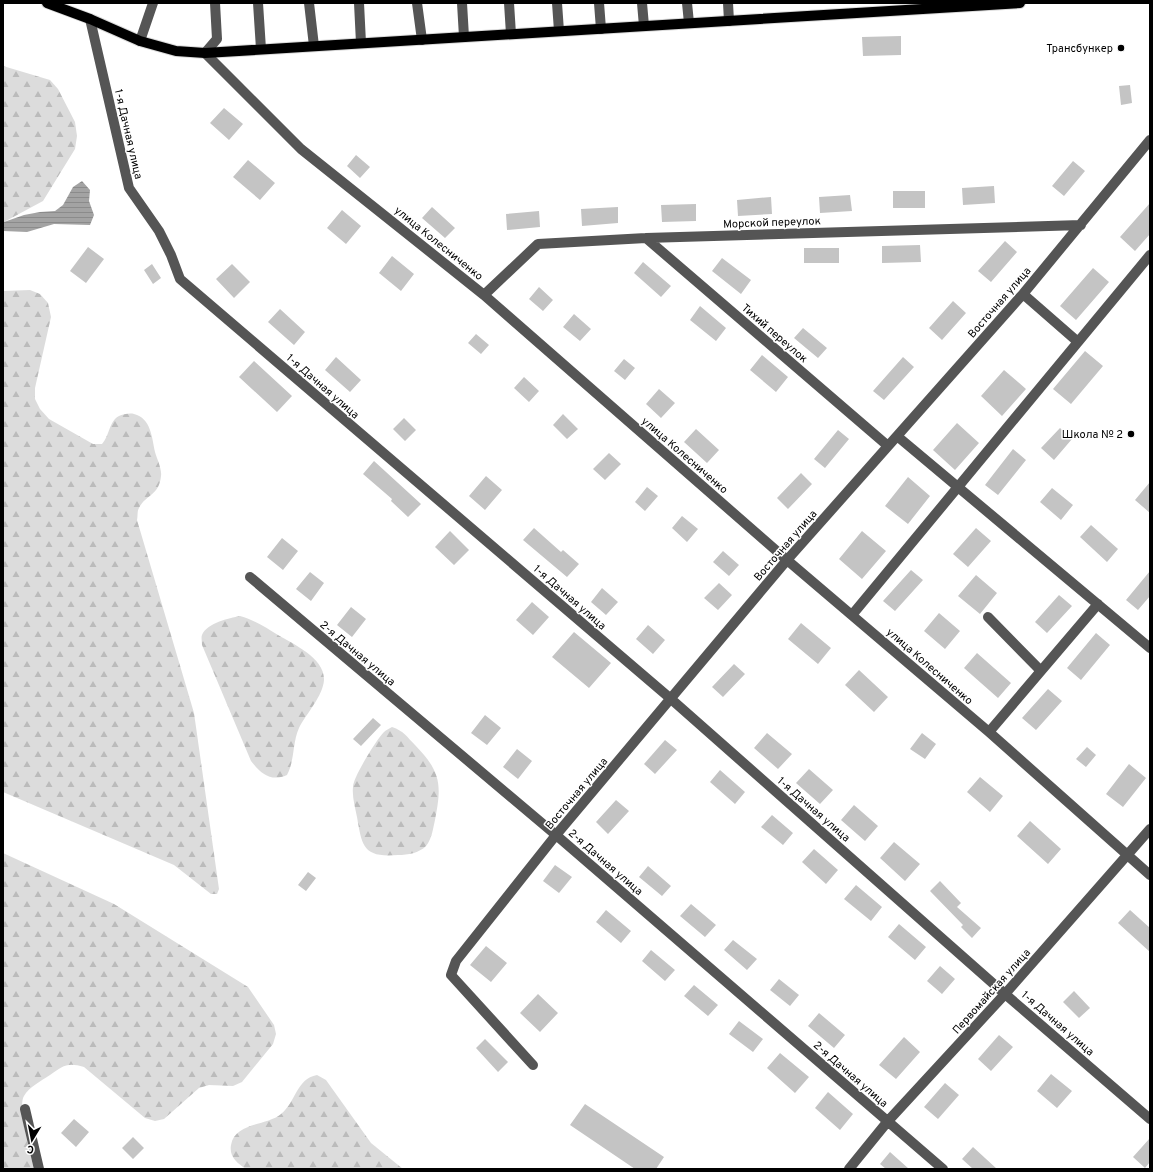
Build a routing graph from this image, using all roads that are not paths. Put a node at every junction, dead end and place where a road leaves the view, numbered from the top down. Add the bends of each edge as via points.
1 (47, 3) edge
2 (153, 3) edge
3 (214, 3) edge
4 (258, 3) edge
5 (309, 3) edge
6 (359, 3) edge
7 (417, 3) edge
8 (462, 3) edge
9 (509, 3) edge
10 (557, 3) edge
11 (599, 3) edge
12 (642, 3) edge
13 (687, 3) edge
14 (728, 3) edge
15 (1020, 3) edge
16 (90, 19) junction
17 (729, 21) junction
18 (689, 23) junction
19 (644, 26) junction
20 (601, 29) junction
21 (559, 31) junction
22 (511, 34) junction
23 (464, 37) junction
24 (422, 40) junction
25 (140, 42) junction
26 (361, 43) junction
27 (314, 46) junction
28 (261, 49) junction
29 (205, 53) junction
30 (1150, 140) edge
31 (1081, 225) junction
32 (646, 238) junction
33 (1150, 256) edge
34 (484, 294) junction
35 (1023, 294) junction
36 (1078, 342) junction
37 (897, 436) junction
38 (888, 446) junction
39 (958, 487) junction
40 (787, 560) junction
41 (250, 577) dead end
42 (1098, 604) junction
43 (852, 615) junction
44 (988, 617) dead end
45 (1150, 648) edge
46 (1041, 671) junction
47 (671, 699) junction
48 (989, 732) junction
49 (1150, 829) edge
50 (556, 835) junction
51 (1127, 854) junction
52 (1150, 875) edge
53 (1005, 994) junction
54 (534, 1065) dead end
55 (25, 1109) dead end
56 (1150, 1119) edge
57 (888, 1121) junction
58 (39, 1169) edge
59 (849, 1169) edge
60 (943, 1169) edge

1 - 16 main road
2 - 25 street
3 - 29 street via 217,39
4 - 28 street
5 - 27 street
6 - 26 street
7 - 24 street
8 - 23 street
9 - 22 street
10 - 21 street
11 - 20 street
12 - 19 street
13 - 18 street
14 - 17 street
15 - 17 main road
16 - 25 main road
16 - 47 street, 1-я Дачная улица via 129,188 159,231 180,279
17 - 18 main road
18 - 19 main road
19 - 20 main road
20 - 21 main road
21 - 22 main road
22 - 23 main road
23 - 24 main road
24 - 26 main road
25 - 29 main road via 176,51
26 - 27 main road
27 - 28 main road
28 - 29 main road
29 - 34 street, улица Колесниченко via 301,149
30 - 31 street, Восточная улица
31 - 32 street, Морской переулок
31 - 35 street, Восточная улица
32 - 34 street, Морской переулок via 538,244
32 - 38 street, Тихий переулок
33 - 36 street
34 - 40 street, улица Колесниченко
35 - 36 street
35 - 37 street, Восточная улица
36 - 39 street
37 - 38 street, Восточная улица
37 - 39 street
38 - 40 street, Восточная улица
39 - 42 street
39 - 43 street
40 - 43 street, улица Колесниченко
40 - 47 street, Восточная улица
41 - 50 street, 2-я Дачная улица
42 - 45 street
42 - 46 street
43 - 48 street, улица Колесниченко
44 - 46 street
46 - 48 street
47 - 50 street, Восточная улица
47 - 53 street, 1-я Дачная улица
48 - 51 street, улица Колесниченко
49 - 51 street, Первомайская улица
50 - 54 street, Восточная улица via 456,962 451,975
50 - 57 street, 2-я Дачная улица
51 - 52 street, улица Колесниченко
51 - 53 street, Первомайская улица
53 - 56 street, 1-я Дачная улица
53 - 57 street, Первомайская улица
55 - 58 street
57 - 59 street, Первомайская улица
57 - 60 street, 2-я Дачная улица

